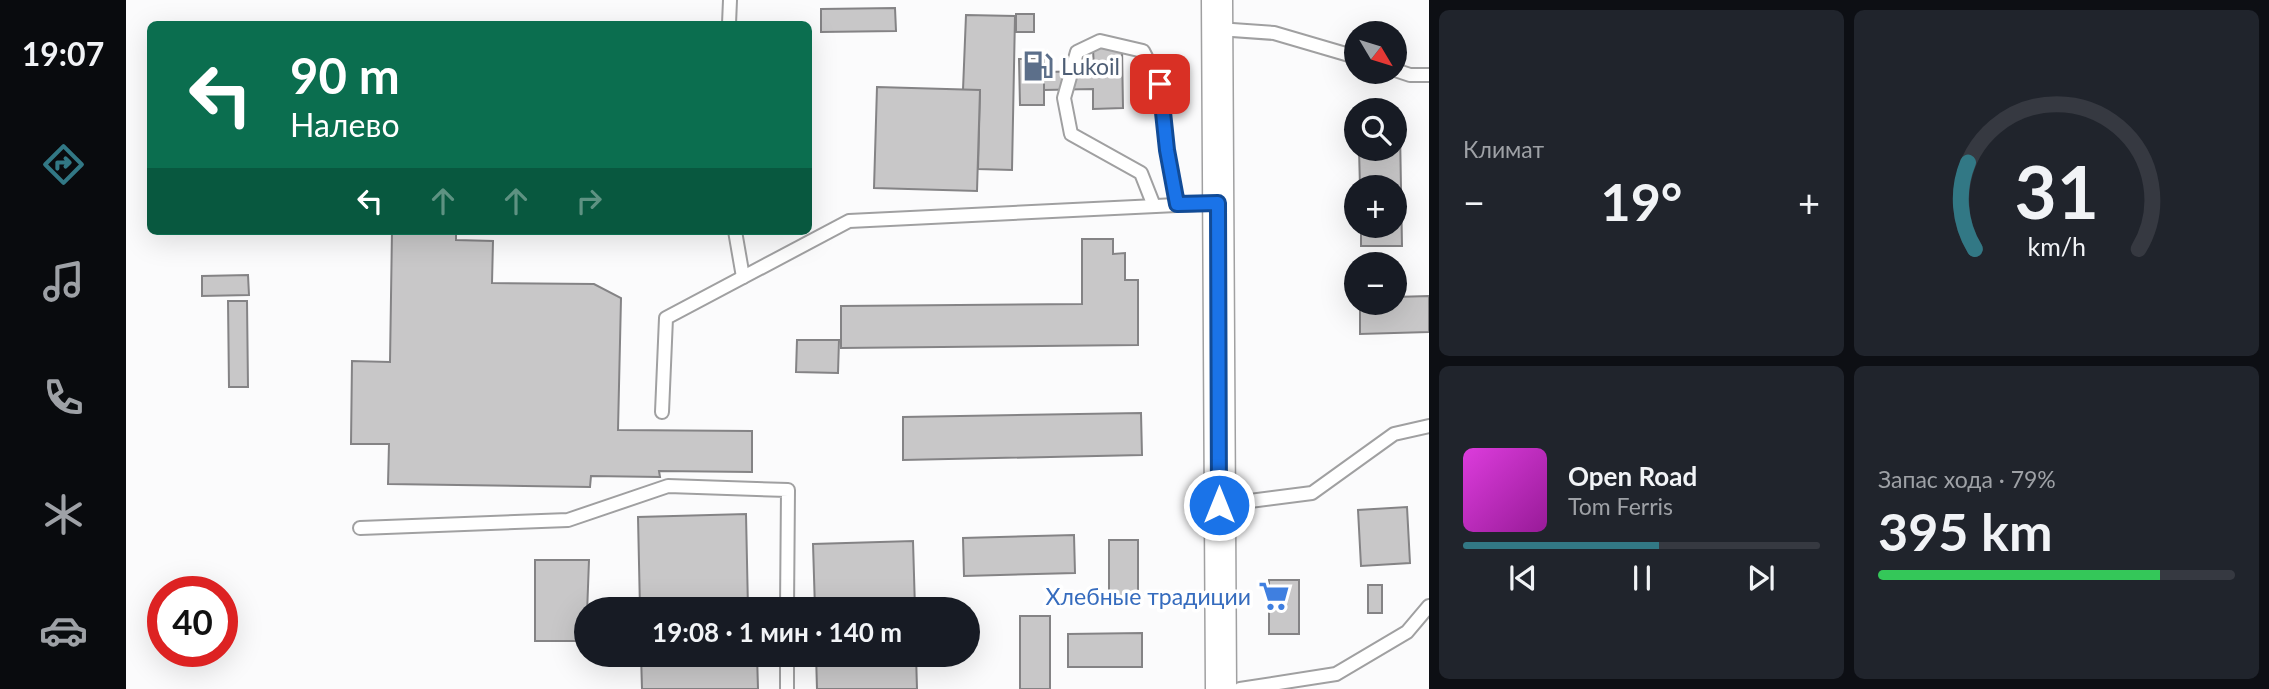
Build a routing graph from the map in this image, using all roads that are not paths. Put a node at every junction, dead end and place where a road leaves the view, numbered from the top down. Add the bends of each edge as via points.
1 (730, 0) edge
2 (1217, 14) edge
3 (729, 21) edge
4 (1344, 53) edge
5 (1407, 74) edge
6 (1429, 75) edge
7 (1218, 203) junction
8 (1177, 204) junction
9 (1154, 206) junction
10 (736, 235) edge
11 (743, 277) junction
12 (662, 412) dead end
13 (1429, 426) edge
14 (1219, 505) junction
15 (360, 528) dead end
16 (787, 597) edge
17 (1429, 606) edge
18 (787, 667) edge
19 (787, 689) edge
20 (1221, 689) edge
21 (1240, 689) edge

1 - 3 lane
2 - 4 lane
2 - 7 street
5 - 6 lane
7 - 8 lane
7 - 14 street
8 - 9 lane
8 - 9 lane via 1160,84 1143,51 1100,41 1077,52 1064,98 1071,134 1142,173
9 - 11 lane via 849,221
10 - 11 lane
11 - 12 lane via 666,318
13 - 14 lane via 1394,435 1312,493
14 - 20 street
15 - 16 lane via 568,520 668,486 788,490
17 - 21 lane via 1407,632 1336,674
18 - 19 lane

